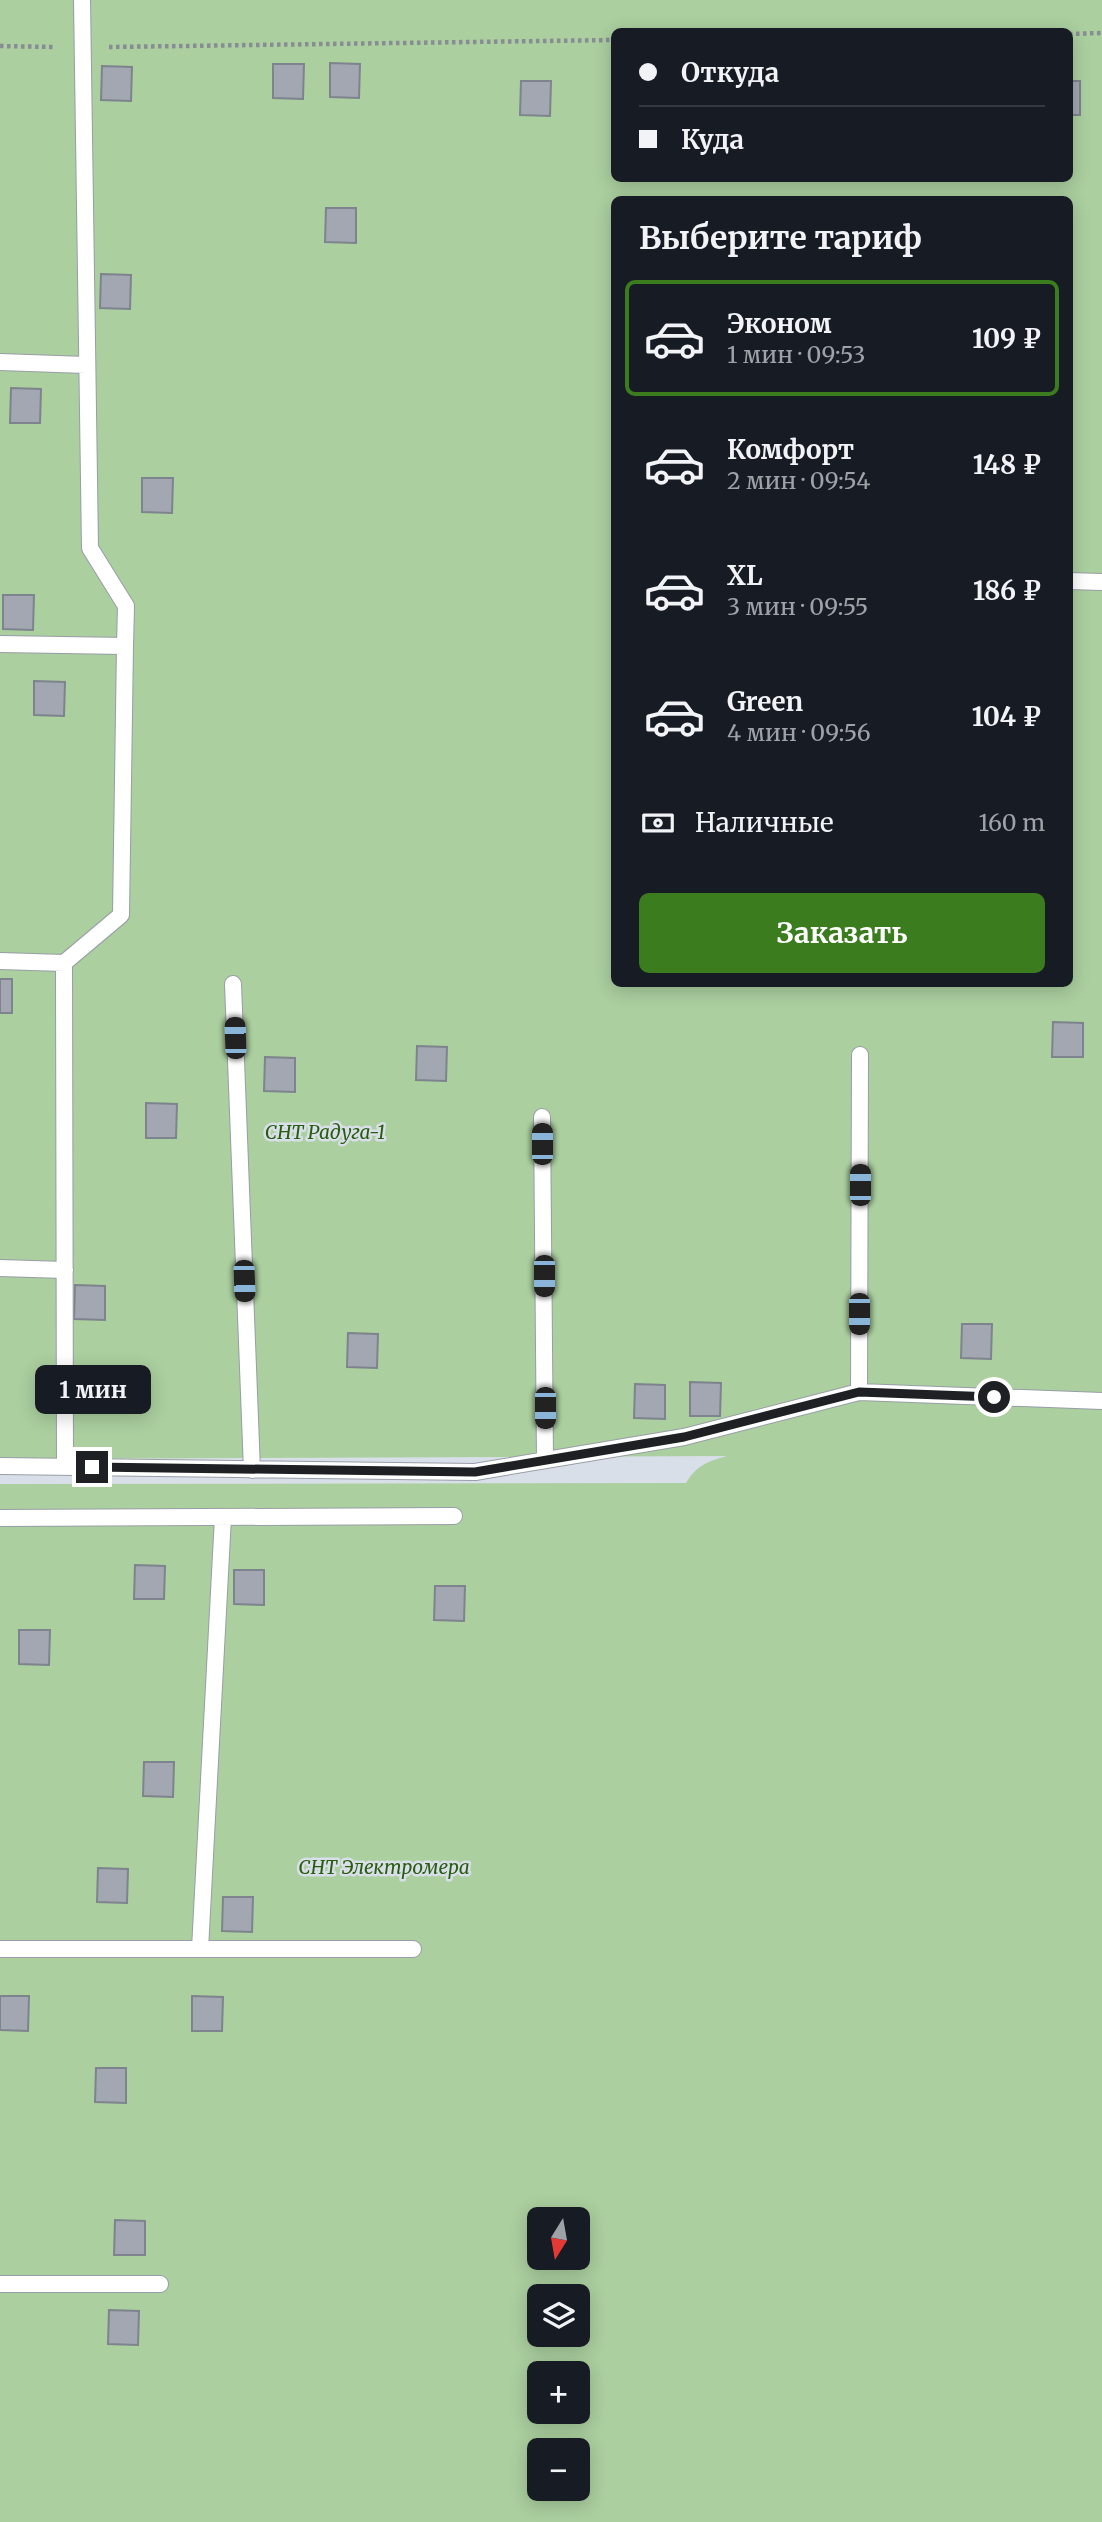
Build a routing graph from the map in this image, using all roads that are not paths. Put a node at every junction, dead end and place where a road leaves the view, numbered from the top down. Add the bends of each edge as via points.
1 (82, 0) edge
2 (0, 362) edge
3 (86, 365) junction
4 (1073, 581) edge
5 (1102, 582) edge
6 (0, 644) edge
7 (125, 646) junction
8 (0, 961) edge
9 (64, 962) junction
10 (233, 984) dead end
11 (860, 1055) dead end
12 (542, 1117) dead end
13 (0, 1268) edge
14 (65, 1270) junction
15 (859, 1392) junction
16 (1102, 1401) edge
17 (545, 1461) junction
18 (0, 1466) edge
19 (65, 1466) junction
20 (252, 1470) junction
21 (454, 1516) dead end
22 (223, 1517) junction
23 (0, 1518) edge
24 (0, 1949) edge
25 (200, 1950) junction
26 (413, 1950) dead end
27 (0, 2284) edge
28 (160, 2284) dead end

1 - 3 lane
2 - 3 lane
3 - 7 lane via 90,548 126,606
4 - 5 lane
6 - 7 lane
7 - 9 lane via 121,915
8 - 9 lane
9 - 14 lane
10 - 20 lane
11 - 15 lane
12 - 17 lane
13 - 14 lane
14 - 19 lane
15 - 16 lane
15 - 17 lane via 684,1437
17 - 20 lane via 475,1472
18 - 19 lane
19 - 20 lane
21 - 22 lane
22 - 23 lane
22 - 25 lane
24 - 25 lane
25 - 26 lane
27 - 28 lane

